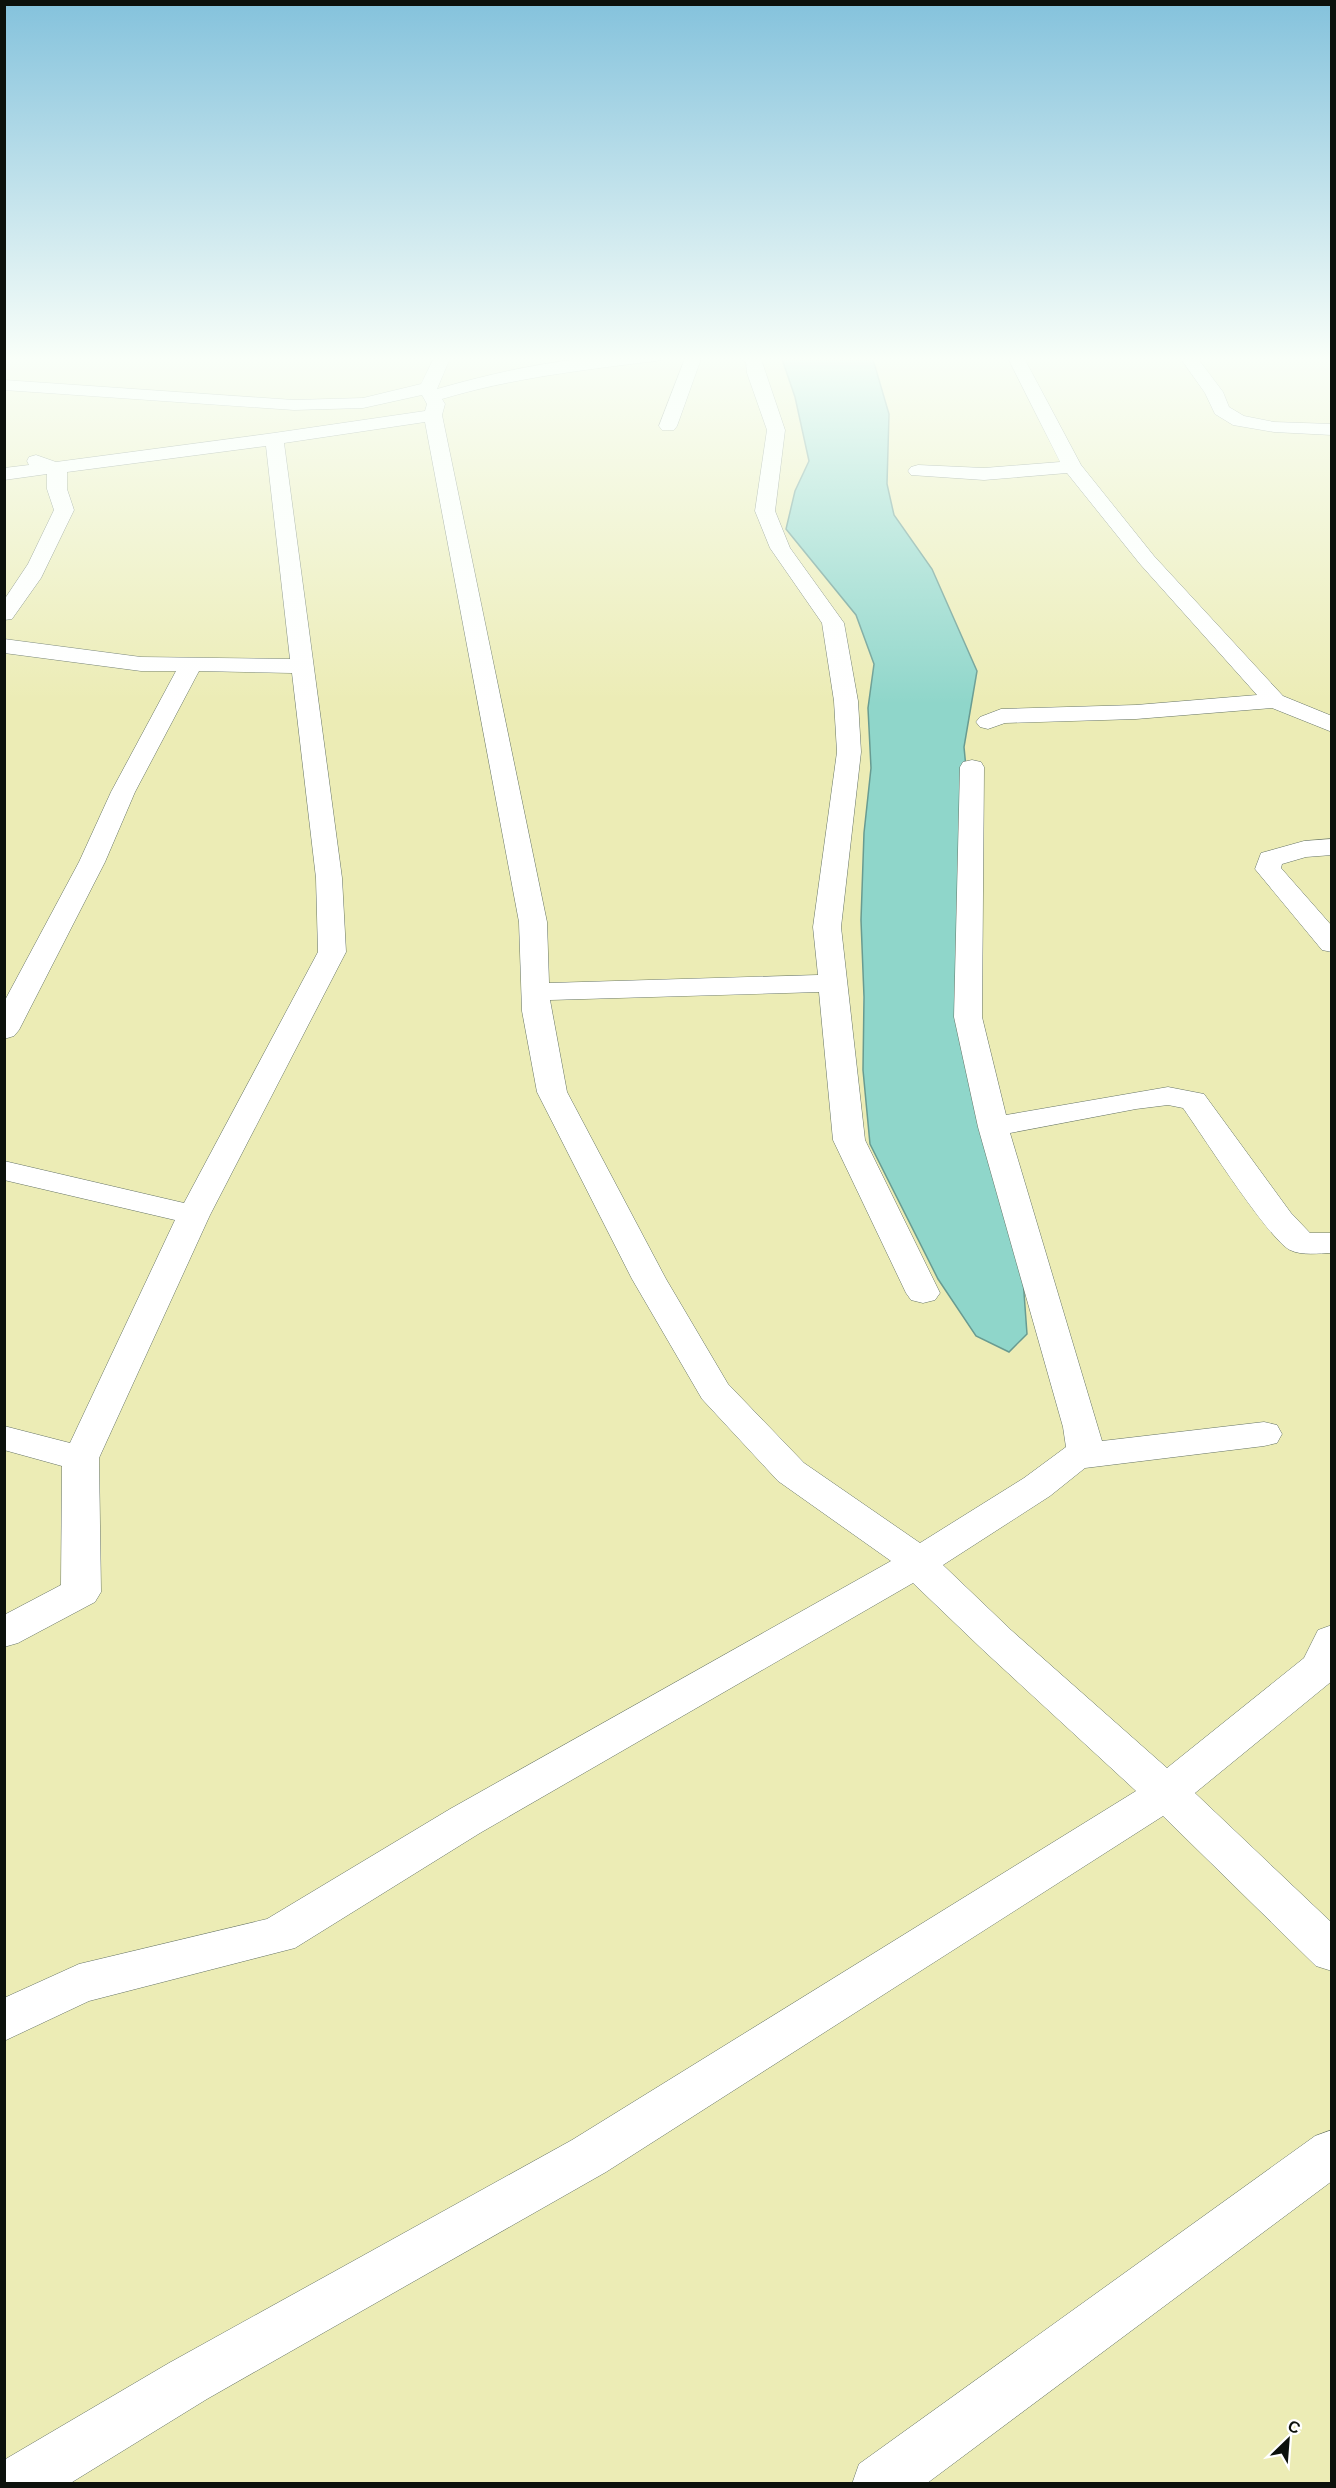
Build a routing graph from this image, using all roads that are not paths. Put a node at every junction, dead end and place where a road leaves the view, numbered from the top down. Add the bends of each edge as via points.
1 (21, 472) edge
2 (57, 472) edge
3 (278, 472) edge
4 (445, 472) edge
5 (770, 472) edge
6 (942, 472) edge
7 (1008, 472) edge
8 (1076, 472) edge
9 (4, 474) edge
10 (4, 614) edge
11 (4, 646) edge
12 (191, 665) junction
13 (303, 666) junction
14 (1275, 701) junction
15 (988, 722) dead end
16 (1332, 725) edge
17 (972, 767) dead end
18 (1332, 847) edge
19 (1332, 944) edge
20 (833, 983) junction
21 (535, 992) junction
22 (4, 1030) edge
23 (993, 1127) junction
24 (4, 1170) edge
25 (194, 1215) junction
26 (1332, 1243) edge
27 (923, 1293) dead end
28 (1264, 1434) dead end
29 (4, 1438) edge
30 (1086, 1455) junction
31 (81, 1458) junction
32 (917, 1563) junction
33 (4, 1633) edge
34 (1332, 1640) edge
35 (1166, 1793) junction
36 (1332, 1952) edge
37 (4, 2021) edge
38 (1332, 2152) edge
39 (17, 2484) edge
40 (879, 2484) edge

1 - 9 lane
2 - 10 lane via 57,489 64,510 44,552
3 - 13 lane
4 - 21 lane via 533,922
5 - 20 lane via 765,511 780,548 833,623 846,701 849,752 827,927
6 - 7 lane
8 - 14 lane via 1147,560
11 - 12 lane via 141,664
12 - 13 lane
12 - 22 lane
13 - 25 lane via 328,878 332,952
14 - 15 lane via 1136,712 1001,716
14 - 16 lane
17 - 23 lane via 968,1017
18 - 19 lane via 1304,849 1270,859 1268,869
20 - 21 lane
20 - 27 lane via 849,1140
21 - 32 lane via 552,1092 650,1279 715,1391 791,1472 899,1546
23 - 26 lane via 1136,1100 1168,1096 1192,1100 1279,1220 1301,1243
23 - 30 lane
24 - 25 lane
25 - 31 lane
28 - 30 lane
29 - 31 lane
30 - 32 lane via 1075,1457 1037,1487
31 - 33 lane via 81,1592
32 - 35 lane
32 - 37 lane via 465,1821 279,1935 79,1983
34 - 35 lane via 1322,1667
35 - 36 lane
35 - 39 lane via 589,2156 188,2381
38 - 40 lane

